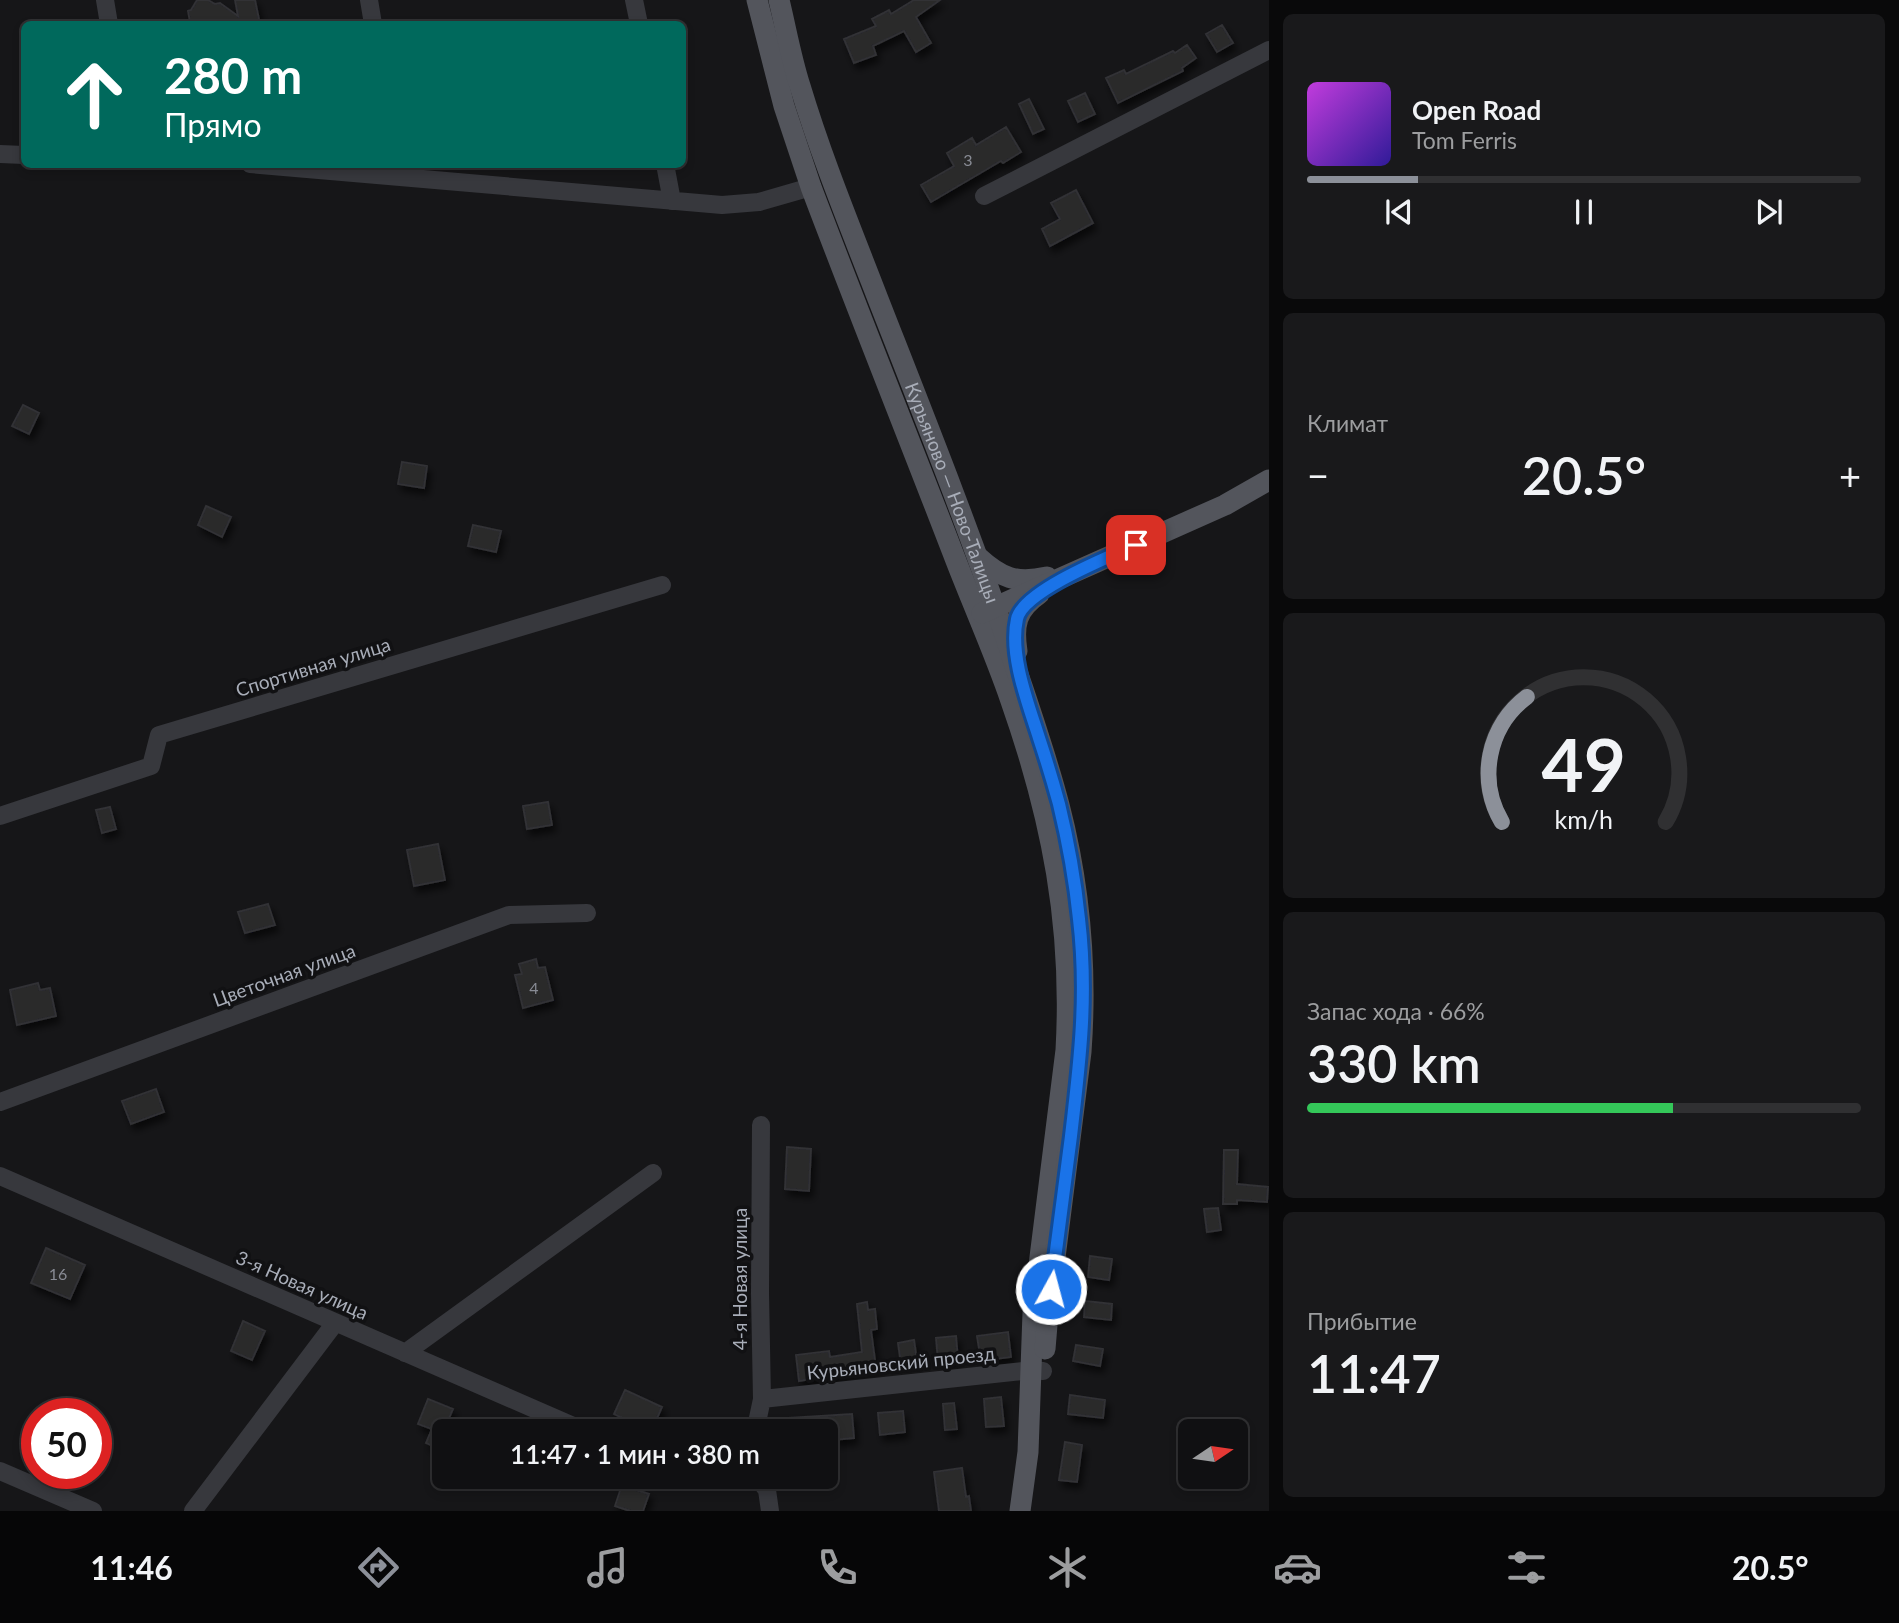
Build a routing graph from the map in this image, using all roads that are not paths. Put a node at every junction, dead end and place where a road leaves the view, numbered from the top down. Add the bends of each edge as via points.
1 (105, 0) edge
2 (369, 0) edge
3 (634, 0) edge
4 (757, 0) edge
5 (779, 0) edge
6 (108, 21) edge
7 (372, 21) edge
8 (638, 21) edge
9 (1269, 50) edge
10 (0, 154) edge
11 (21, 155) edge
12 (335, 168) edge
13 (666, 168) edge
14 (398, 171) edge
15 (811, 187) junction
16 (984, 196) dead end
17 (672, 201) junction
18 (1269, 480) edge
19 (977, 556) junction
20 (1083, 569) junction
21 (662, 585) dead end
22 (986, 611) junction
23 (1025, 694) junction
24 (0, 816) edge
25 (587, 913) dead end
26 (0, 1102) edge
27 (761, 1125) dead end
28 (653, 1173) dead end
29 (0, 1176) edge
30 (335, 1323) junction
31 (405, 1353) junction
32 (1038, 1371) junction
33 (762, 1399) junction
34 (557, 1419) edge
35 (758, 1419) edge
36 (0, 1471) edge
37 (766, 1489) edge
38 (93, 1511) edge
39 (192, 1511) edge
40 (770, 1511) edge
41 (1020, 1511) edge
42 (1026, 1511) edge

1 - 6 street
2 - 7 street
3 - 8 street
4 - 15 main road, Курьяново — Ново-Талицы via 783,106
5 - 19 main road, Курьяново — Ново-Талицы via 819,145
9 - 16 street
10 - 11 street
12 - 14 street
13 - 17 street
14 - 17 street
15 - 17 street via 759,202
15 - 22 main road, Курьяново — Ново-Талицы
18 - 20 main road via 1225,505
19 - 20 main road via 994,572 1017,580
19 - 22 main road, Курьяново — Ново-Талицы
20 - 22 main road
20 - 23 main road via 1034,597 1017,615 1014,637
21 - 24 street, Спортивная улица via 159,735 151,766
22 - 23 main road, Курьяново — Ново-Талицы
22 - 32 main road, Курьяново — Ново-Талицы via 1044,810 1056,862 1066,948 1066,1050 1033,1313
23 - 32 main road, Курьяново — Ново-Талицы via 1071,859 1084,974 1081,1052
25 - 26 street, Цветочная улица via 509,915
27 - 33 street, 4-я Новая улица
28 - 31 street
29 - 30 street, 3-я Новая улица
30 - 31 street, 3-я Новая улица
30 - 39 street
31 - 34 street, 3-я Новая улица
32 - 33 street, Курьяновский проезд
32 - 41 main road
32 - 42 main road via 1038,1450
33 - 35 street, 4-я Новая улица
36 - 38 street
37 - 40 street

